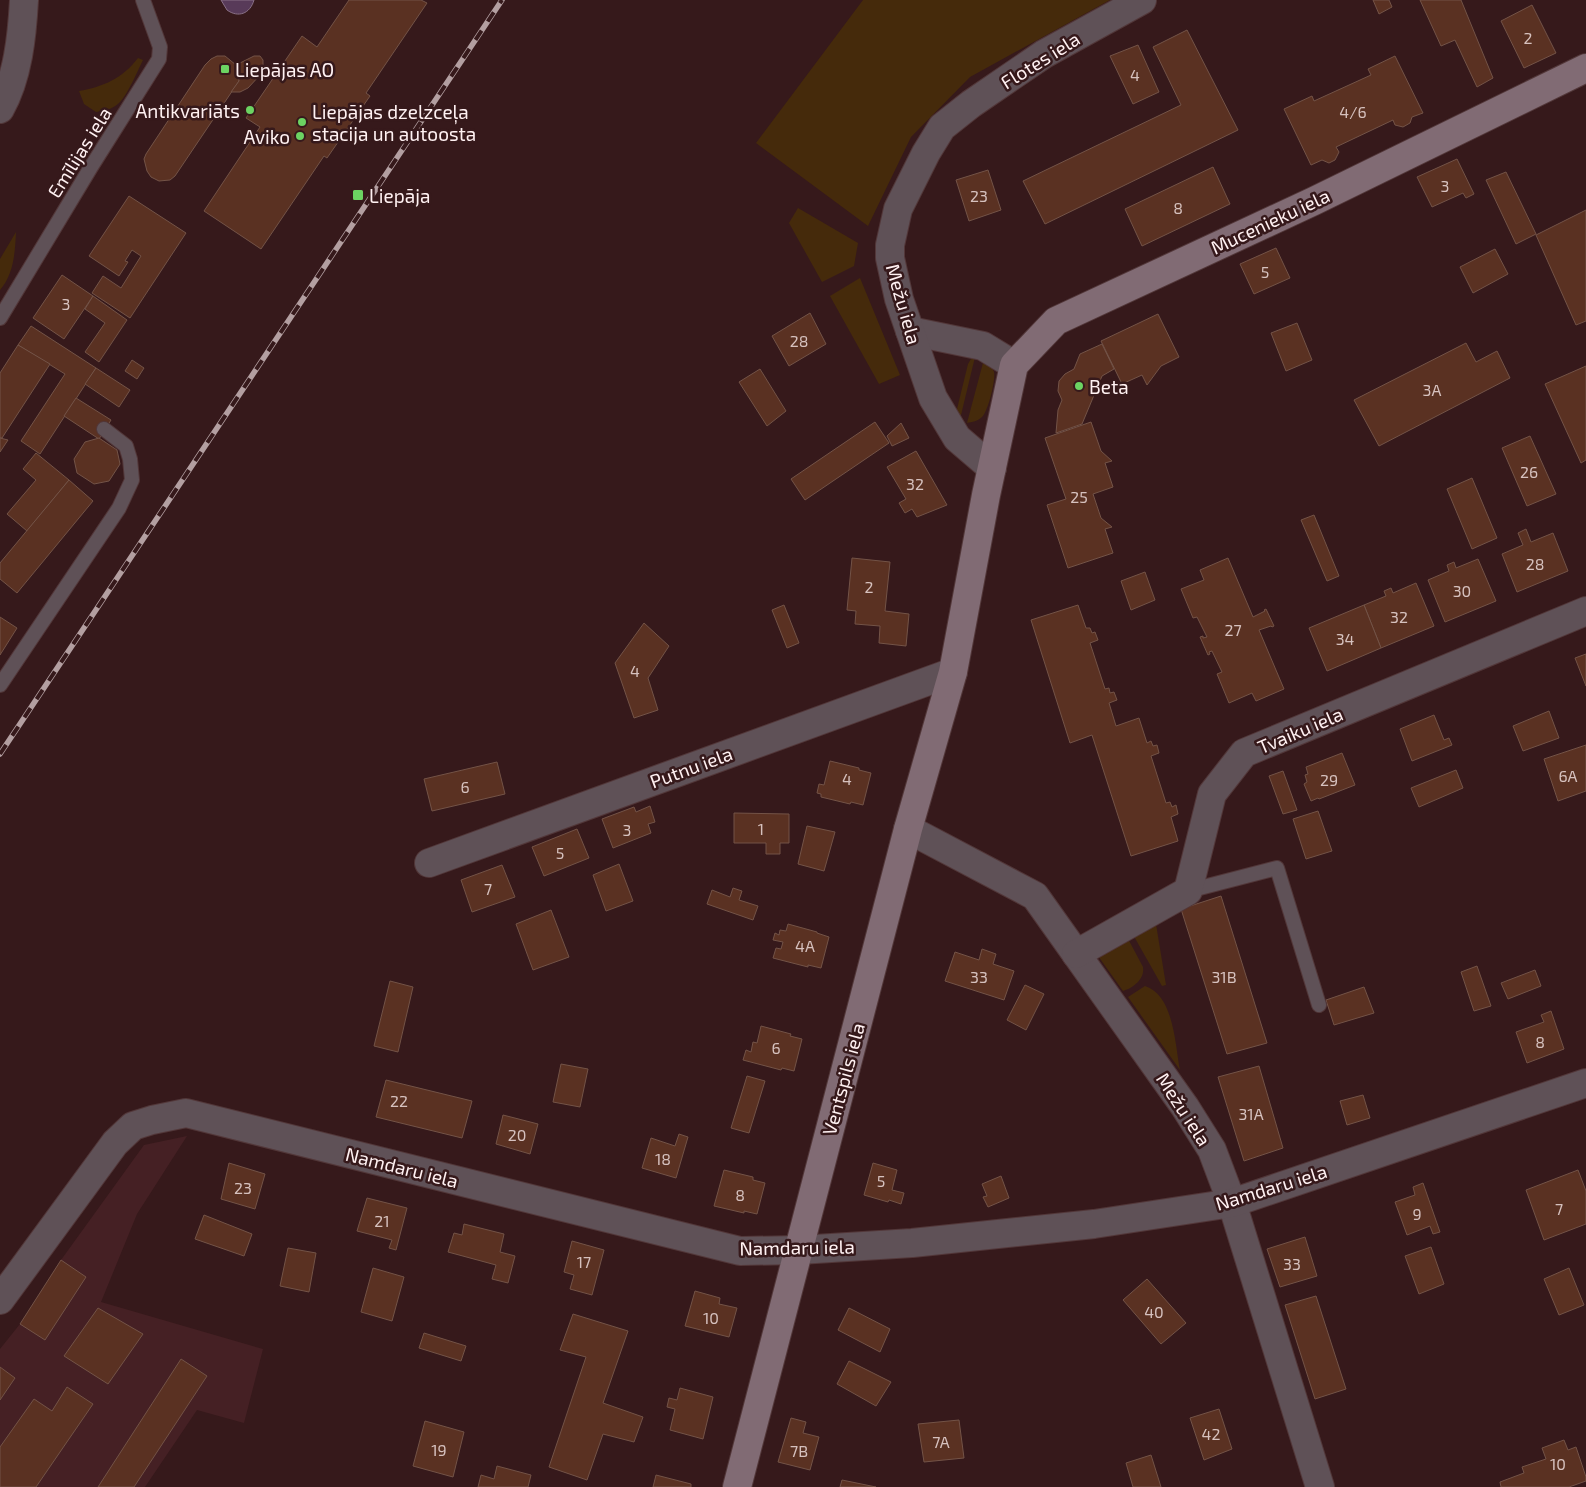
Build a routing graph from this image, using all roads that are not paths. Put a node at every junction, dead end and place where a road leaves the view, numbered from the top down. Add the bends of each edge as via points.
1 (24, 0) edge
2 (144, 0) edge
3 (1142, 0) edge
4 (1586, 68) edge
5 (0, 109) edge
6 (942, 127) joint
7 (0, 318) edge
8 (910, 331) junction
9 (1014, 365) junction
10 (104, 429) dead end
11 (992, 468) junction
12 (1586, 611) edge
13 (953, 672) junction
14 (0, 685) edge
15 (908, 829) junction
16 (429, 863) dead end
17 (1188, 891) junction
18 (1076, 954) junction
19 (1319, 1005) dead end
20 (1586, 1083) edge
21 (1232, 1203) junction
22 (799, 1250) junction
23 (0, 1300) edge
24 (738, 1487) edge
25 (1320, 1487) edge

1 - 5 street via 12,80
2 - 7 lane, Emīlijas iela via 160,47 159,59
3 - 6 street, Flotes iela via 1044,54
4 - 9 street, Mucenieku iela via 1314,201 1056,321
6 - 8 street, Mežu iela via 898,209 890,245 899,299
8 - 9 street via 983,346
8 - 11 street, Mežu iela via 933,398 952,430
9 - 11 street
10 - 14 lane via 126,446 132,480 119,508
11 - 13 street
12 - 17 street, Tvaiku iela via 1244,753 1212,794
13 - 15 street, Ventspils iela
13 - 16 street, Putnu iela
15 - 18 street, Mežu iela via 1035,896
15 - 22 street, Ventspils iela
17 - 18 street
17 - 19 lane via 1277,868
18 - 21 street, Mežu iela via 1190,1114 1212,1150
20 - 21 street, Namdaru iela
21 - 22 street, Namdaru iela via 1094,1224 912,1243
21 - 25 street, Mežu iela
22 - 23 street, Namdaru iela via 740,1251 186,1113 134,1126 115,1143
22 - 24 street, Ventspils iela

